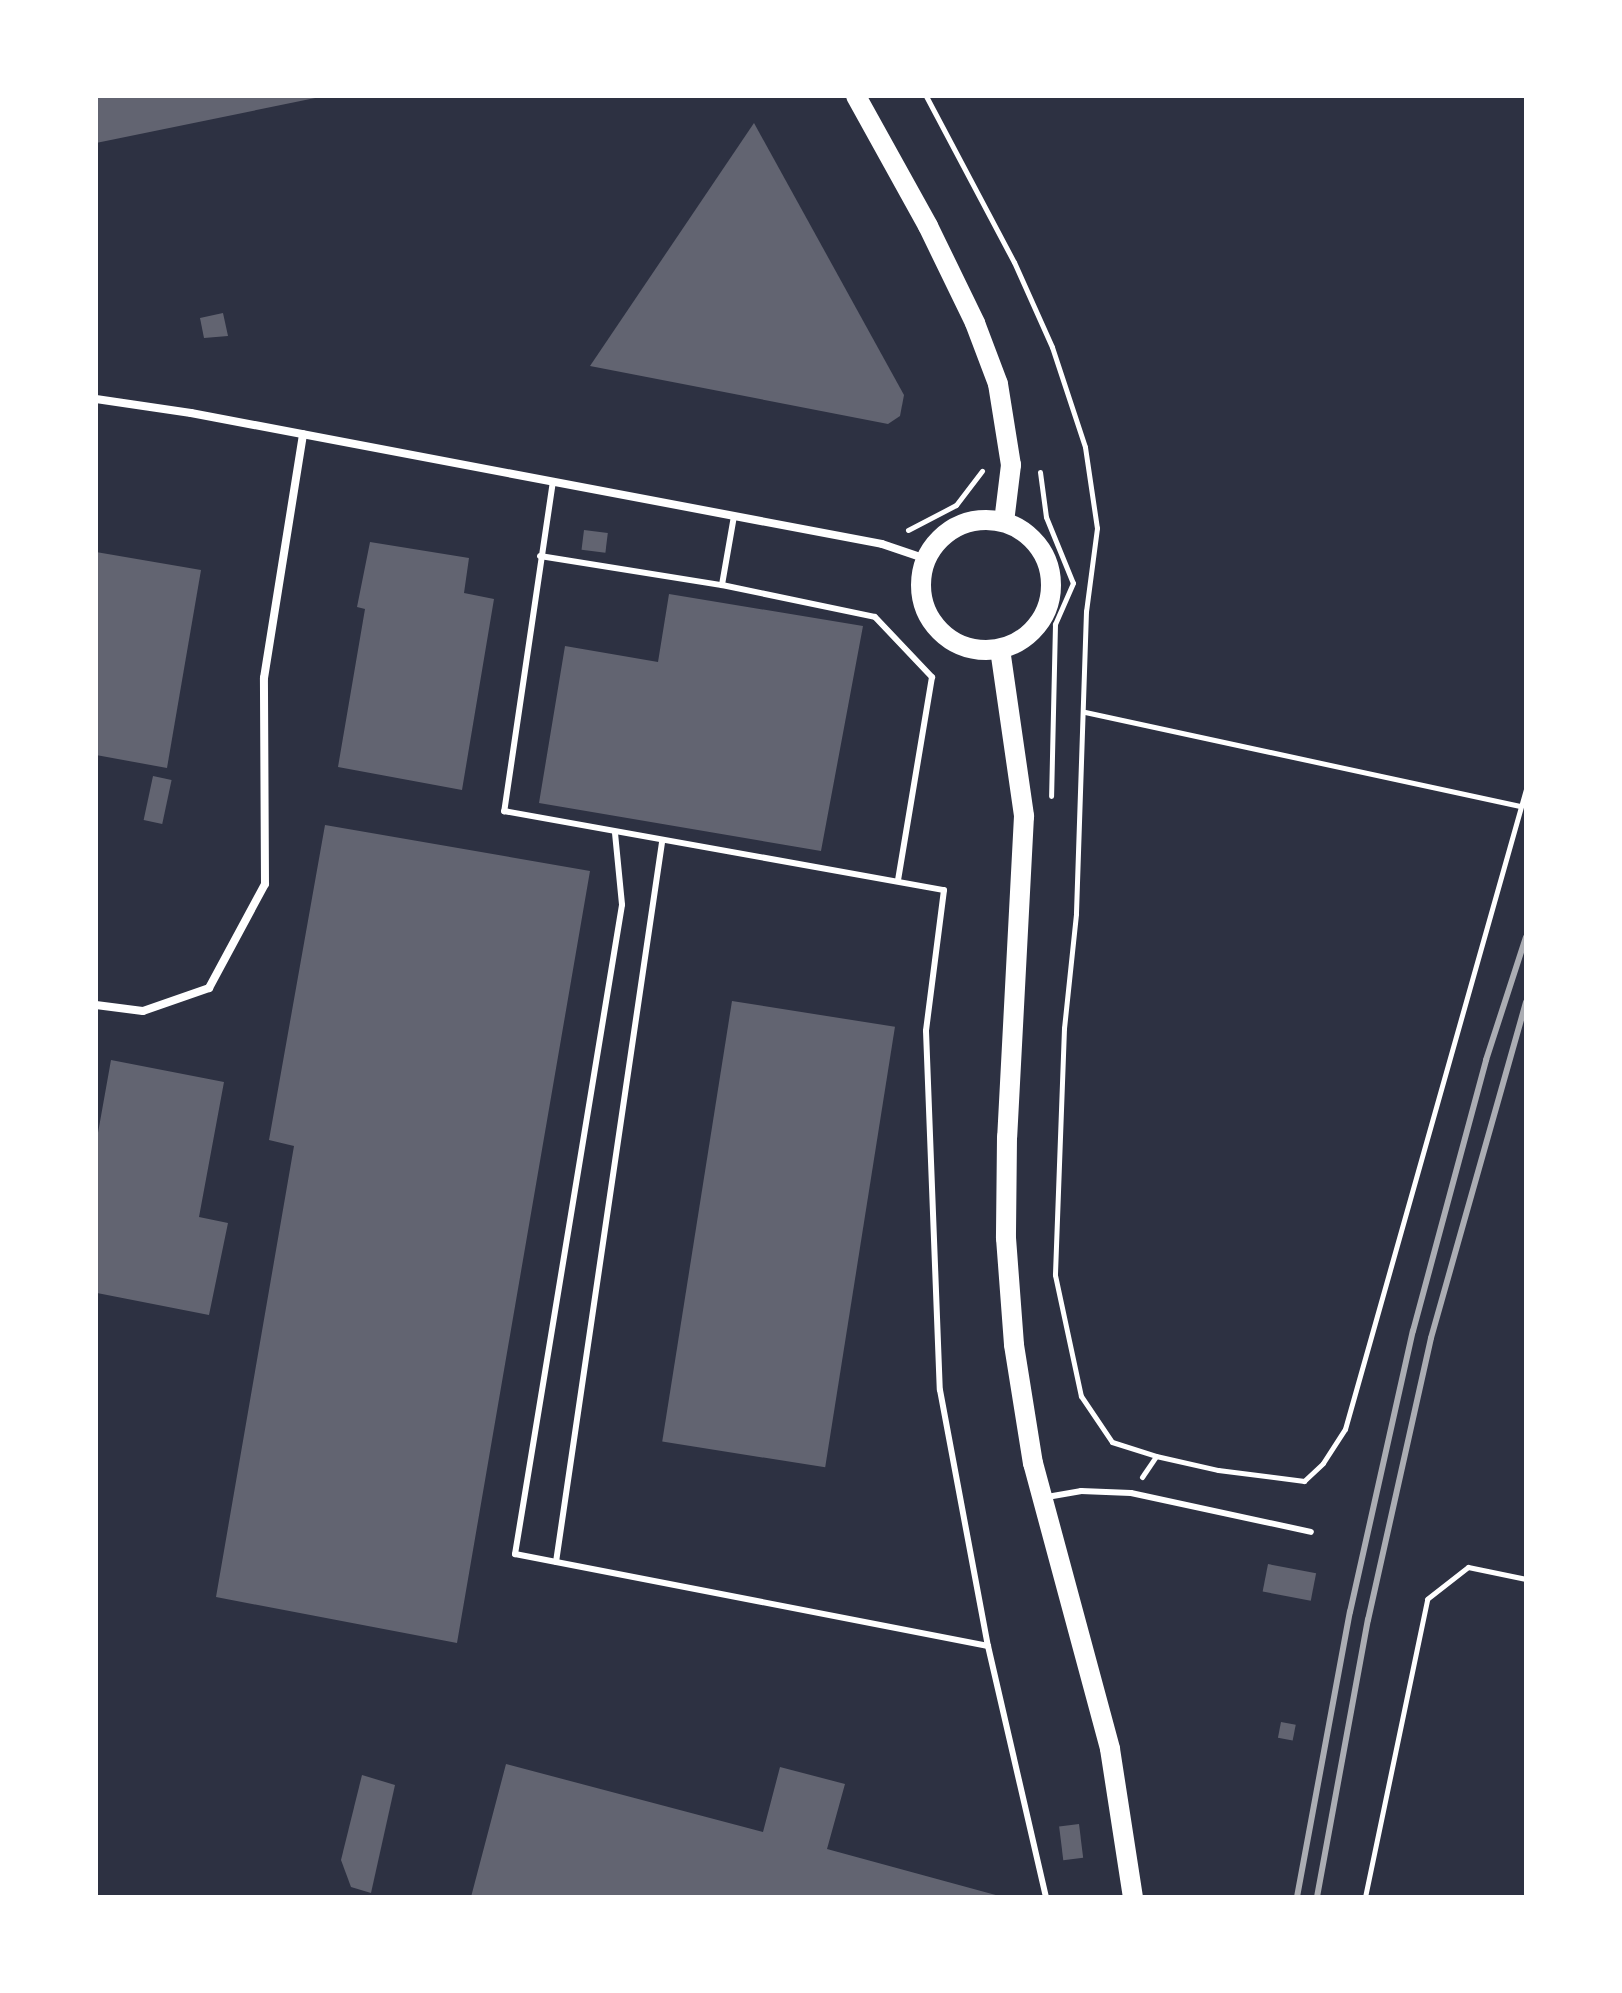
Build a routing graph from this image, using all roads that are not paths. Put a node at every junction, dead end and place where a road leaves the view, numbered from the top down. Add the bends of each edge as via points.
1 (856, 96) edge
2 (96, 399) edge
3 (303, 434) junction
4 (553, 481) junction
5 (734, 516) junction
6 (1004, 522) junction
7 (540, 556) junction
8 (926, 559) junction
9 (722, 585) junction
10 (1000, 649) junction
11 (615, 833) junction
12 (662, 842) junction
13 (898, 880) junction
14 (96, 1005) edge
15 (1043, 1498) junction
16 (1311, 1532) dead end
17 (556, 1562) junction
18 (988, 1646) junction
19 (1046, 1897) edge
20 (1133, 1897) edge

1 - 6 main road via 928,226 998,384 1011,465
2 - 3 street
3 - 4 street
3 - 14 street via 264,678 265,884 209,988 143,1011
4 - 5 street
4 - 7 lane
5 - 8 street via 882,544
5 - 9 lane
6 - 8 main road via 966,522 949,531
6 - 10 main road via 1039,546 1052,587 1037,627
7 - 9 lane
7 - 11 lane via 504,811
8 - 10 main road via 922,600 936,626 959,645
9 - 13 lane via 875,617 932,677
10 - 15 main road via 1024,816 1006,1238 1014,1345
11 - 12 lane
11 - 17 lane via 622,905 515,1554
12 - 13 lane
12 - 17 lane
13 - 18 lane via 944,890 926,1031 940,1390
15 - 16 lane via 1081,1491 1131,1493
15 - 20 main road via 1110,1749
17 - 18 lane
18 - 19 lane

